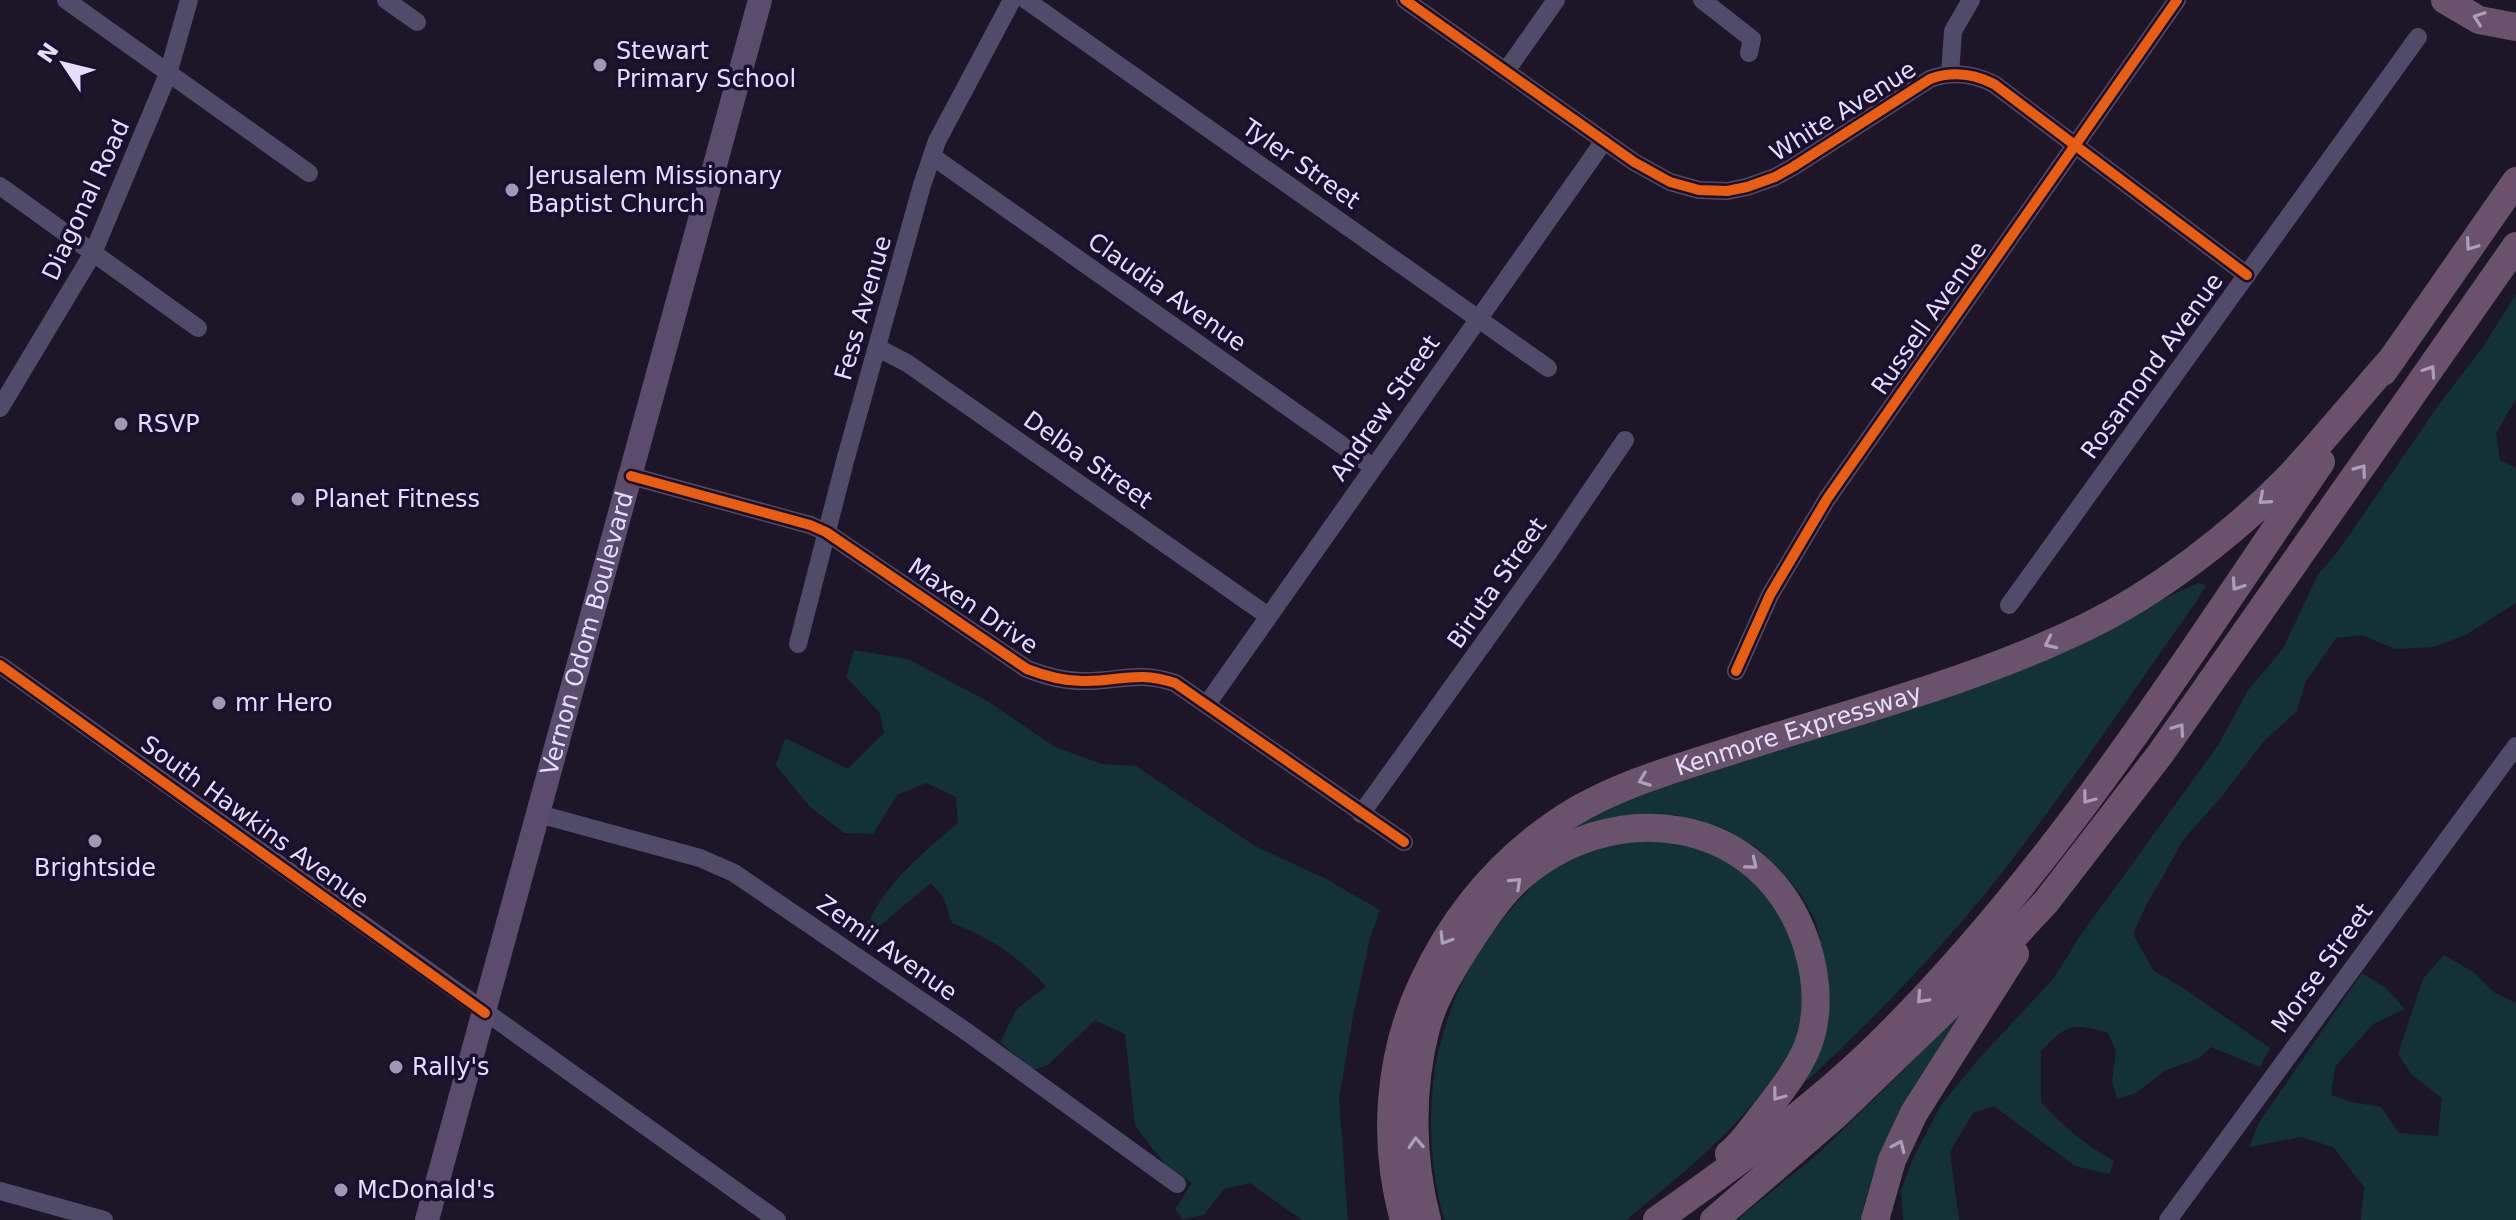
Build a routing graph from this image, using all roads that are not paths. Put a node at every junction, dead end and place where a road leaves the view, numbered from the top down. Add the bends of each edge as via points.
1 (66, 0) edge
2 (189, 0) edge
3 (386, 0) edge
4 (760, 0) edge
5 (1012, 0) edge
6 (1026, 0) edge
7 (1405, 0) edge
8 (1556, 0) edge
9 (1702, 0) edge
10 (1971, 0) edge
11 (2177, 0) edge
12 (2445, 0) edge
13 (417, 22) dead end
14 (2516, 27) edge
15 (2418, 37) dead end
16 (1749, 53) dead end
17 (1506, 71) junction
18 (168, 74) junction
19 (1950, 74) junction
20 (1604, 141) junction
21 (2075, 145) junction
22 (932, 156) junction
23 (309, 173) dead end
24 (2516, 181) edge
25 (0, 186) edge
26 (2516, 246) edge
27 (93, 253) junction
28 (2247, 275) junction
29 (1478, 318) junction
30 (198, 328) dead end
31 (878, 348) junction
32 (2392, 359) junction
33 (1548, 368) dead end
34 (0, 408) edge
35 (1625, 440) dead end
36 (1373, 467) junction
37 (631, 476) junction
38 (826, 532) junction
39 (2009, 605) dead end
40 (1268, 616) junction
41 (798, 644) dead end
42 (0, 665) edge
43 (1736, 671) dead end
44 (1207, 704) junction
45 (2516, 746) edge
46 (539, 814) junction
47 (1361, 814) junction
48 (1404, 842) dead end
49 (2046, 902) junction
50 (485, 1013) junction
51 (1177, 1184) dead end
52 (0, 1191) edge
53 (104, 1220) edge
54 (427, 1220) edge
55 (777, 1220) edge
56 (1404, 1220) edge
57 (1427, 1220) edge
58 (1648, 1220) edge
59 (1657, 1220) edge
60 (1714, 1220) edge
61 (1875, 1220) edge
62 (2168, 1220) edge

1 - 18 street
2 - 18 street, Diagonal Road
3 - 13 street
4 - 37 main road, Vernon Odom Boulevard
5 - 22 street, Fess Avenue
6 - 29 street, Tyler Street
7 - 17 street, White Avenue
8 - 17 street
9 - 16 street via 1752,39
10 - 19 street via 1953,31
11 - 21 street, Russell Avenue
14 -> 12 highway via 2479,20
15 - 28 street, Rosamond Avenue
17 - 20 street, White Avenue
18 - 23 street
18 - 27 street, Diagonal Road
19 - 20 street, White Avenue via 1930,79 1775,177 1727,191 1670,182
19 - 21 street, White Avenue via 1973,75 1994,84
20 - 29 street, Andrew Street
21 - 28 street, White Avenue
21 - 43 street, Russell Avenue via 1827,499 1770,595
22 - 31 street, Fess Avenue
22 - 36 street, Claudia Avenue
24 -> 32 highway
25 - 27 street
49 -> 26 highway via 2161,753
27 - 30 street
27 - 34 street, Diagonal Road
28 - 39 street, Rosamond Avenue
29 - 33 street, Tyler Street
29 - 36 street, Andrew Street
31 - 38 street, Fess Avenue
31 - 40 street, Delba Street via 907,363
32 -> 56 highway, Kenmore Expressway via 2287,479 2192,563 2129,603 1996,666 1609,794 1558,821 1497,871 1435,955 1399,1049 1391,1093 1395,1186
32 -> 59 highway via 2101,780 1960,957 1879,1044 1780,1130
35 - 47 street, Biruta Street
36 - 40 street, Andrew Street
37 - 38 street, Maxen Drive
37 - 46 main road, Vernon Odom Boulevard
38 - 41 street, Fess Avenue
38 - 44 street, Maxen Drive via 1027,669 1064,680 1159,678
40 - 44 street, Andrew Street
42 - 50 street, South Hawkins Avenue
44 - 47 street, Maxen Drive
45 - 62 street, Morse Street
46 - 50 main road, Vernon Odom Boulevard
46 - 51 street, Zemil Avenue via 700,858 734,873
47 - 48 street, Maxen Drive
49 - 60 highway via 1836,1115
61 -> 49 highway via 1892,1160 1914,1113
50 - 54 main road, Vernon Odom Boulevard
50 - 55 street, South Hawkins Avenue
52 - 53 street
57 -> 58 highway via 1416,1147 1416,1088 1426,1027 1445,980 1513,885 1549,856 1578,841 1638,826 1667,827 1719,844 1779,889 1806,944 1816,1010 1810,1039 1785,1086 1736,1148

